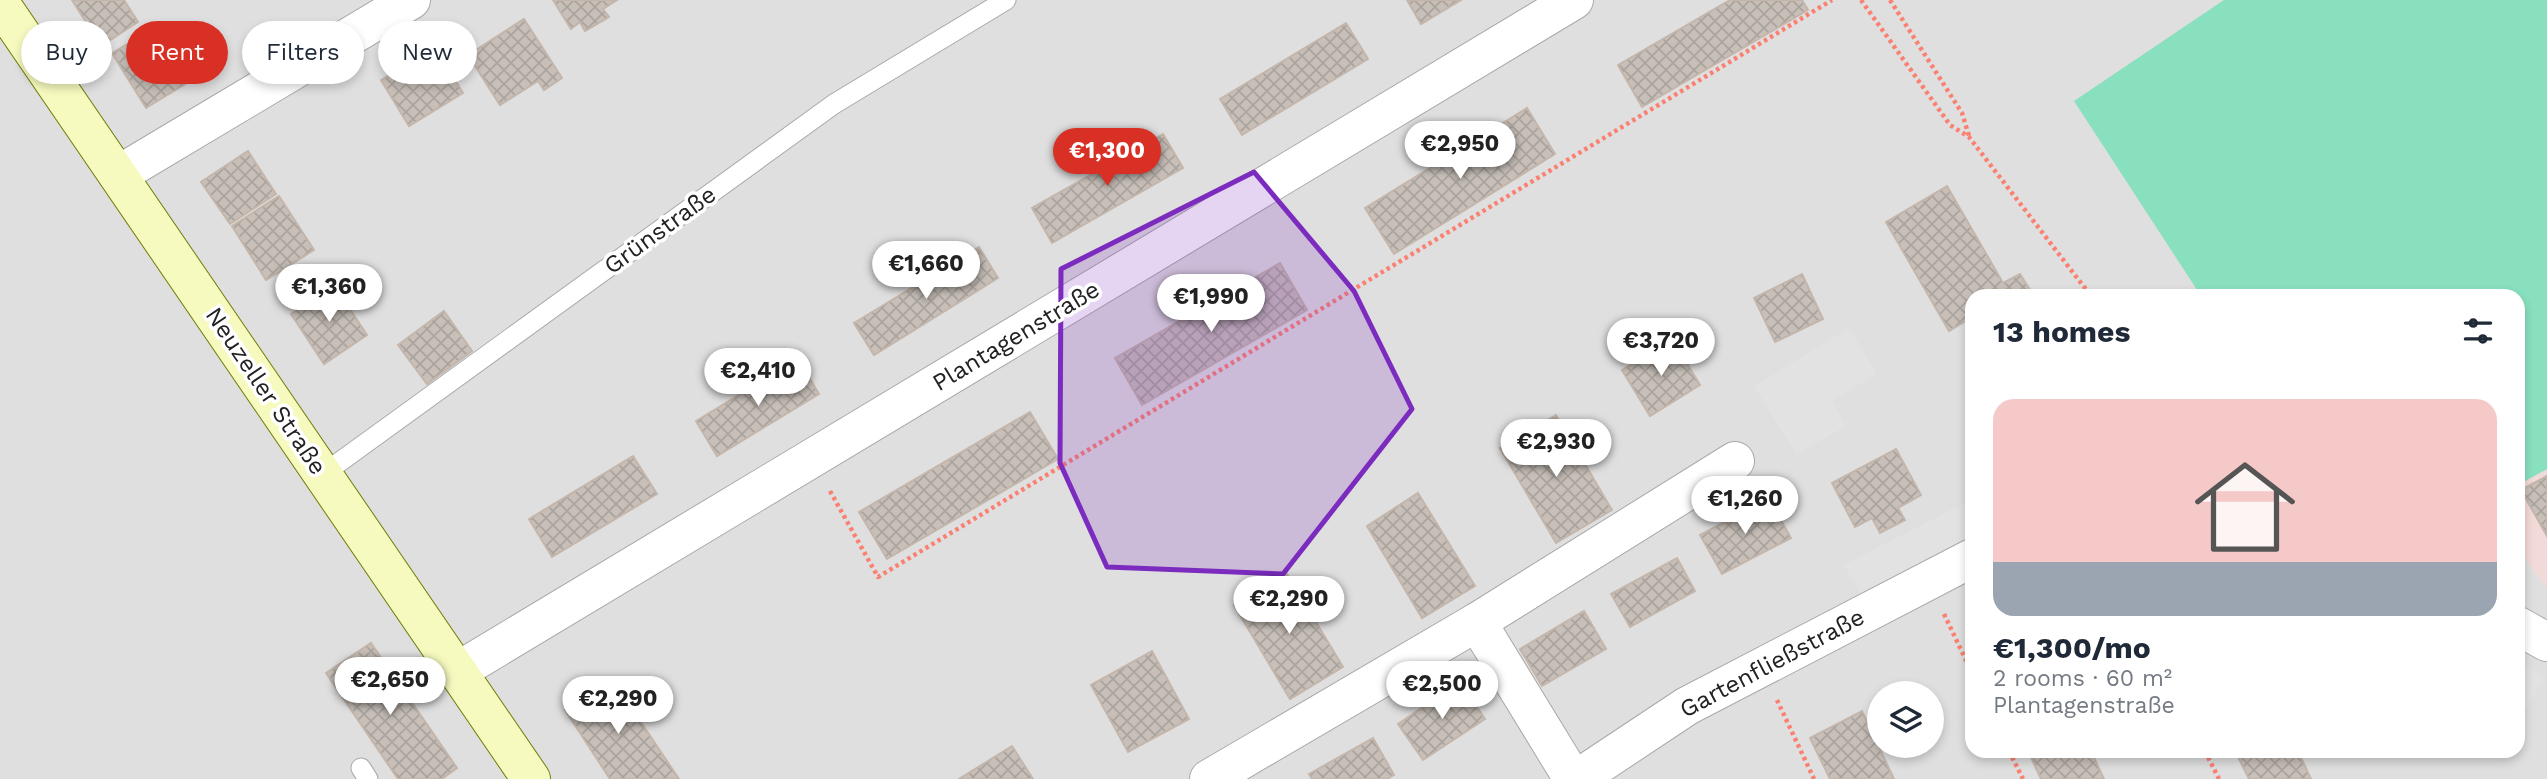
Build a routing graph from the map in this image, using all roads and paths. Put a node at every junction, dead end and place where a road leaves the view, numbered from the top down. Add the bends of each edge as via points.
1 (411, 0) edge
2 (1006, 0) edge
3 (1574, 0) edge
4 (1832, 0) edge
5 (1861, 0) edge
6 (1890, 0) edge
7 (0, 3) edge
8 (1969, 137) junction
9 (118, 175) junction
10 (2086, 289) edge
11 (811, 459) junction
12 (1735, 461) dead end
13 (323, 474) junction
14 (1965, 562) edge
15 (1928, 581) junction
16 (1477, 622) junction
17 (2525, 630) edge
18 (2547, 642) edge
19 (1965, 658) edge
20 (1761, 668) junction
21 (458, 671) junction
22 (2012, 758) edge
23 (2208, 758) edge
24 (531, 779) edge
25 (1209, 779) edge
26 (1575, 779) edge
27 (1814, 779) edge
28 (2023, 779) edge
29 (2219, 779) edge

1 - 9 street
2 - 13 lane, Grünstraße via 834,104
3 - 11 street, Plantagenstraße
4 - 11 path via 878,578
5 - 8 path via 1950,125
6 - 8 path via 1962,113
7 - 9 main road, Neuzeller Straße
8 - 10 path
9 - 13 main road, Neuzeller Straße
11 - 21 street, Plantagenstraße
12 - 16 street
13 - 21 main road, Neuzeller Straße
14 - 15 street, Gartenfließstraße
15 - 19 path
15 - 20 street, Gartenfließstraße
16 - 25 street
16 - 26 street, Gartenfließstraße
17 - 18 street
20 - 26 street, Gartenfließstraße via 1687,706
20 - 27 path
21 - 24 main road, Neuzeller Straße
22 - 28 path
23 - 29 path

